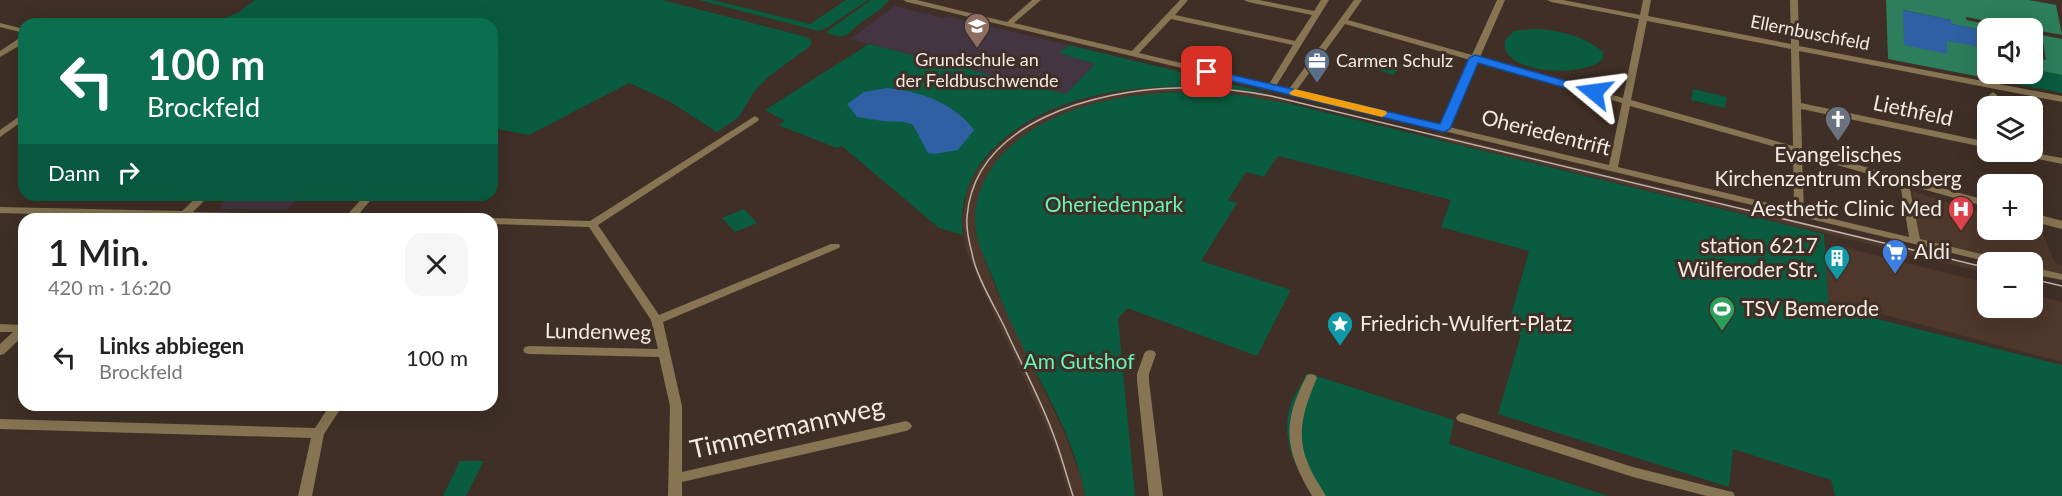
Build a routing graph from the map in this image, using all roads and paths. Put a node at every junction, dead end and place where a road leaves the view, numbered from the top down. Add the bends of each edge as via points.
1 (907, 0) edge
2 (1037, 0) edge
3 (1184, 0) edge
4 (1248, 0) edge
5 (1325, 0) edge
6 (1358, 0) edge
7 (1501, 0) edge
8 (1551, 0) edge
9 (1647, 0) edge
10 (1794, 0) edge
11 (1316, 14) junction
12 (1169, 16) junction
13 (1644, 18) junction
14 (1343, 21) junction
15 (1009, 24) junction
16 (0, 25) edge
17 (18, 30) edge
18 (18, 43) edge
19 (1298, 44) junction
20 (1795, 47) junction
21 (1134, 54) junction
22 (0, 55) edge
23 (1475, 58) junction
24 (1271, 87) junction
25 (1291, 92) junction
26 (2062, 99) edge
27 (1626, 102) junction
28 (1796, 105) junction
29 (755, 119) dead end
30 (18, 120) edge
31 (13, 124) junction
32 (18, 124) edge
33 (1444, 129) junction
34 (0, 134) edge
35 (1977, 143) edge
36 (1797, 150) junction
37 (2043, 156) edge
38 (2062, 160) edge
39 (1612, 169) junction
40 (1905, 181) junction
41 (199, 201) edge
42 (365, 201) edge
43 (1977, 201) edge
44 (0, 210) edge
45 (39, 213) edge
46 (186, 213) edge
47 (354, 213) edge
48 (1799, 214) junction
49 (2043, 220) edge
50 (498, 221) edge
51 (592, 224) junction
52 (2062, 225) edge
53 (1915, 242) junction
54 (835, 246) dead end
55 (1977, 256) edge
56 (2043, 273) edge
57 (2062, 277) edge
58 (657, 320) junction
59 (0, 328) edge
60 (18, 329) edge
61 (18, 334) edge
62 (529, 350) dead end
63 (0, 351) edge
64 (665, 353) junction
65 (1150, 354) dead end
66 (1311, 378) dead end
67 (333, 411) edge
68 (1462, 418) dead end
69 (0, 424) edge
70 (906, 426) dead end
71 (318, 433) junction
72 (677, 478) junction
73 (305, 496) edge
74 (675, 496) edge
75 (1156, 496) edge
76 (1319, 496) edge
77 (1728, 496) edge

1 - 15 street, Oheriedentrift
2 - 15 street
3 - 12 street
4 - 11 street
5 - 11 street
6 - 14 street
7 - 23 street
8 - 13 street, Ellernbuschfeld
9 - 13 street
10 - 20 street
11 - 19 street
12 - 19 street
12 - 21 street
13 - 20 street, Ellernbuschfeld
13 - 27 street
14 - 23 street
14 - 25 street
15 - 21 street, Oheriedentrift
16 - 17 street
18 - 22 street
19 - 24 street
20 - 26 street, Ellernbuschfeld
20 - 28 street
21 - 24 street, Oheriedentrift
23 - 27 street
23 - 33 street
24 - 25 street, Oheriedentrift
25 - 33 street, Oheriedentrift
27 - 36 street
27 - 39 street
28 - 35 street, Liethfeld
28 - 36 street
29 - 51 street
30 - 31 street
31 - 32 street
31 - 34 street
33 - 39 street, Oheriedentrift
36 - 40 street
36 - 48 street
37 - 38 street
39 - 48 street, Oheriedentrift
40 - 43 street
40 - 53 street
41 - 46 street
42 - 47 street
44 - 45 street
48 - 53 street, Oheriedentrift
49 - 52 street
50 - 51 street
51 - 58 street
53 - 55 street, Oheriedentrift
54 - 58 street
56 - 57 street
58 - 64 street
59 - 60 street
61 - 63 street
62 - 64 street, Lundenweg
64 - 72 street via 676,406
65 - 75 street via 1143,381
66 - 76 street via 1297,410 1293,441 1301,468
67 - 71 street
68 - 77 street via 1621,469
69 - 71 street
70 - 72 street, Timmermannweg
71 - 73 street
72 - 74 street

